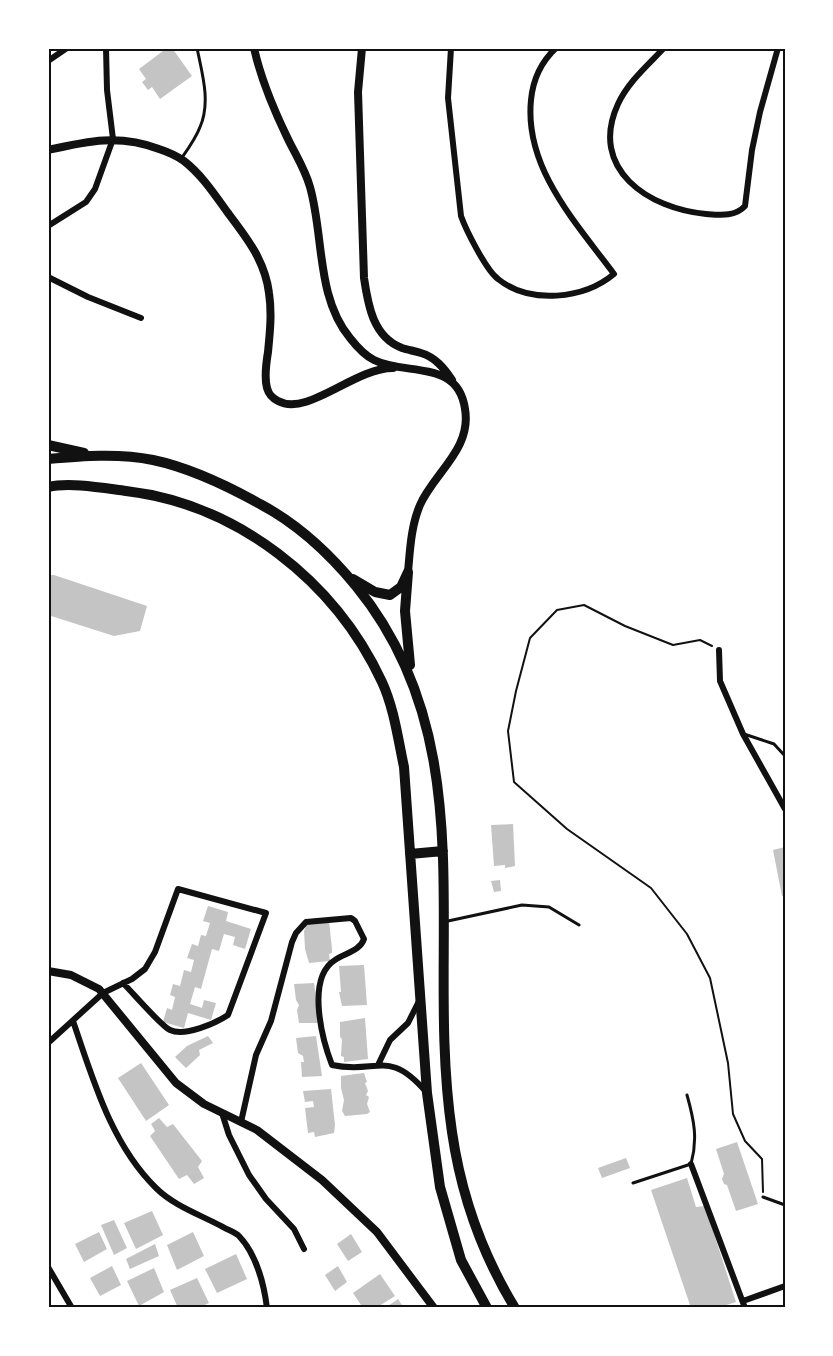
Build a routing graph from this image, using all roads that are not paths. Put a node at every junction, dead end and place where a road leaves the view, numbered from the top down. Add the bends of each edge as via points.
1 (67, 48) edge
2 (106, 48) edge
3 (197, 48) edge
4 (255, 48) edge
5 (362, 48) edge
6 (451, 48) edge
7 (556, 48) edge
8 (664, 48) edge
9 (778, 48) edge
10 (48, 60) edge
11 (113, 140) junction
12 (48, 150) edge
13 (181, 159) junction
14 (48, 226) edge
15 (48, 277) edge
16 (141, 318) dead end
17 (400, 368) junction
18 (456, 386) junction
19 (48, 445) edge
20 (93, 455) junction
21 (48, 459) edge
22 (48, 487) edge
23 (408, 572) junction
24 (348, 576) junction
25 (719, 650) road end
26 (411, 678) junction
27 (743, 734) junction
28 (785, 756) edge
29 (785, 809) edge
30 (443, 851) junction
31 (410, 854) junction
32 (443, 922) junction
33 (579, 925) dead end
34 (48, 971) edge
35 (123, 983) junction
36 (103, 993) junction
37 (420, 997) junction
38 (73, 1021) junction
39 (48, 1043) edge
40 (378, 1065) junction
41 (427, 1093) junction
42 (687, 1095) dead end
43 (222, 1113) junction
44 (241, 1122) junction
45 (691, 1164) junction
46 (633, 1183) dead end
47 (763, 1197) road end
48 (785, 1205) edge
49 (304, 1249) dead end
50 (48, 1267) edge
51 (785, 1286) edge
52 (266, 1297) junction
53 (744, 1305) edge
54 (72, 1308) edge
55 (267, 1308) edge
56 (272, 1308) edge
57 (434, 1308) edge
58 (487, 1308) edge
59 (515, 1308) edge

1 - 10 street
2 - 11 street
3 - 13 lane via 205,113 198,133
4 - 17 street via 270,99 310,186 328,294 339,322 364,354
5 - 18 street via 358,92 368,303 374,321 389,340 437,361
6 - 7 street via 448,98 464,227 496,278 510,287 552,296 603,283 614,274 558,195 534,144 530,118 533,88 540,68
8 - 9 street via 627,88 617,106 611,126 612,156 627,179 651,198 682,211 718,215 745,206 752,150
11 - 12 street
11 - 13 street via 146,144
11 - 14 street via 95,189 86,202
13 - 17 street via 207,185 261,261 271,311 265,378 270,396 297,405 359,376
15 - 16 street
17 - 18 street via 433,372
18 - 23 street via 465,407 464,431 452,459 417,512
19 - 20 highway
20 - 21 highway
20 - 24 highway via 152,460 215,480 282,515
22 - 31 highway via 95,487 187,504 258,538 312,583 361,644 383,684 404,766
23 - 24 highway via 401,587 390,595 375,592
23 - 26 highway via 405,611
24 - 26 highway via 383,622
25 - 27 street via 720,681
26 - 30 highway via 427,723 434,760
27 - 28 lane via 774,744
27 - 29 street
30 - 31 highway
30 - 32 highway
31 - 37 highway
32 - 33 lane via 522,906 549,907
32 - 59 highway via 444,1049 452,1132 468,1207 496,1276
34 - 36 street via 71,975
35 - 35 street via 170,1030 182,1032 218,1021 228,1015 266,913 177,889 151,960 138,976
35 - 36 street
36 - 38 street
36 - 43 street via 176,1083
37 - 40 street via 408,1023 390,1040
37 - 41 highway
38 - 39 street
38 - 52 street via 124,1149 157,1189 238,1236 258,1269
40 - 41 street via 402,1070
40 - 44 street via 332,1065 325,1047 319,1001 327,966 360,947 363,934 351,918 306,922 292,942 273,1015 256,1055
41 - 58 highway via 440,1187 461,1260
42 - 45 lane via 695,1122
43 - 44 street
43 - 49 street via 249,1175 294,1229
44 - 57 street via 322,1180 377,1232
45 - 46 lane
45 - 53 street
47 - 48 lane
50 - 54 street
51 - 53 street
52 - 55 street
52 - 56 street

